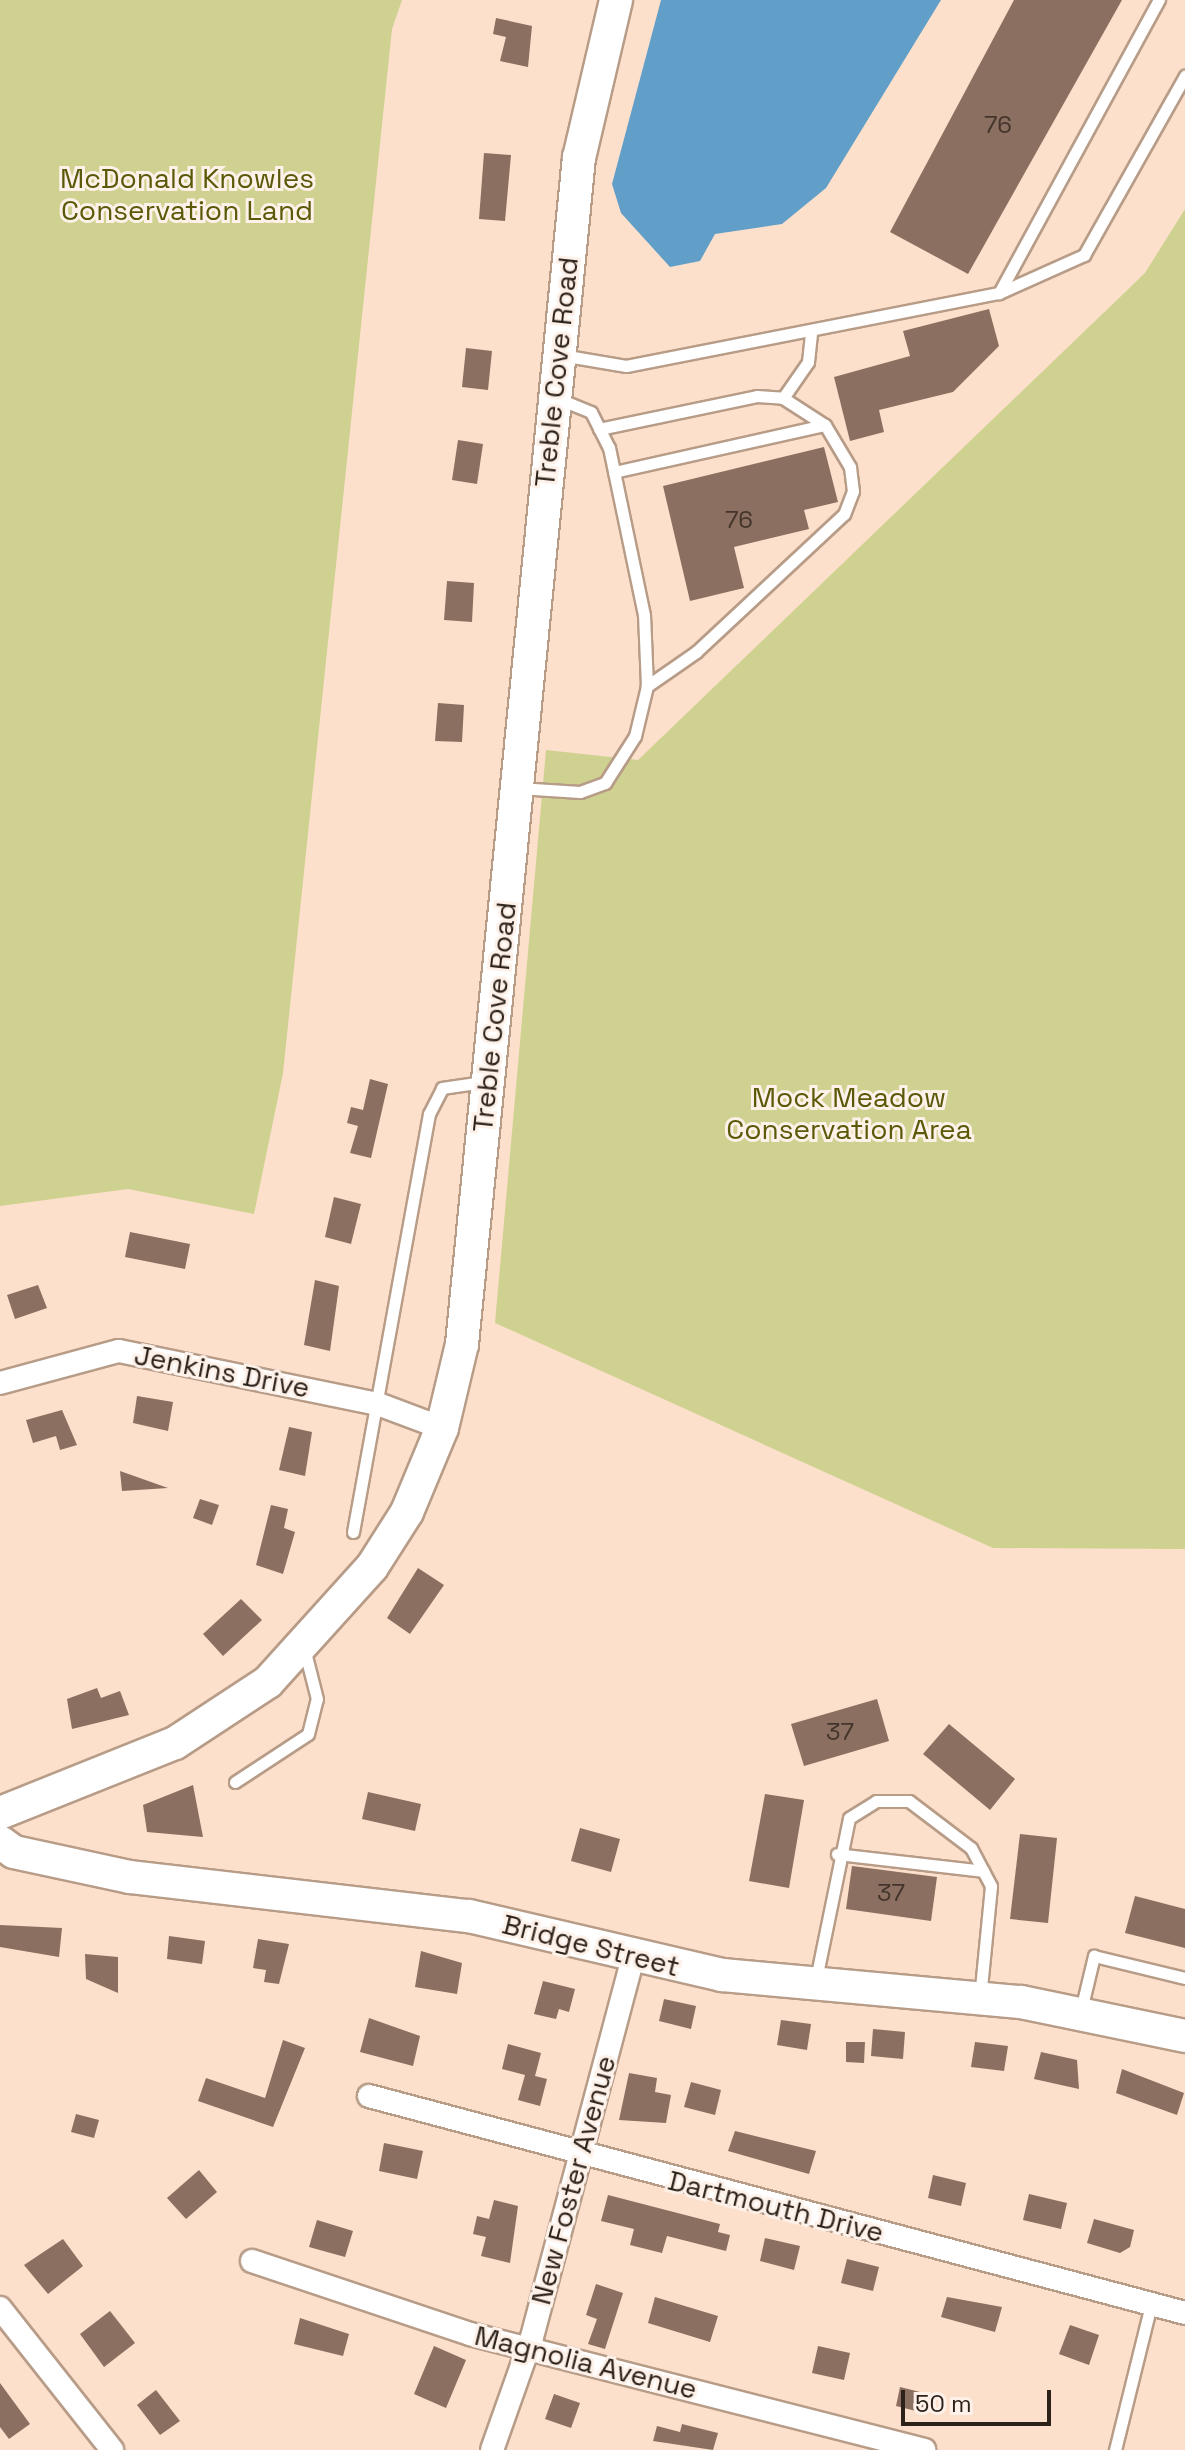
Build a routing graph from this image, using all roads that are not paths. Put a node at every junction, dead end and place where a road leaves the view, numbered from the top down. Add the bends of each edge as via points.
1 (616, 0) edge
2 (1159, 0) edge
3 (1185, 76) edge
4 (999, 293) junction
5 (811, 332) junction
6 (557, 354) junction
7 (553, 398) junction
8 (783, 398) junction
9 (825, 425) junction
10 (599, 429) junction
11 (614, 472) junction
12 (647, 686) junction
13 (517, 787) junction
14 (488, 1081) junction
15 (0, 1383) edge
16 (378, 1404) junction
17 (442, 1428) junction
18 (353, 1532) dead end
19 (304, 1647) junction
20 (235, 1782) dead end
21 (0, 1813) edge
22 (0, 1842) edge
23 (837, 1854) junction
24 (983, 1871) junction
25 (634, 1953) junction
26 (1185, 1978) edge
27 (816, 1982) junction
28 (980, 1998) junction
29 (1080, 2015) junction
30 (1185, 2036) edge
31 (369, 2096) dead end
32 (580, 2155) junction
33 (252, 2261) dead end
34 (1151, 2304) junction
35 (0, 2308) edge
36 (1185, 2313) edge
37 (529, 2345) junction
38 (112, 2450) edge
39 (492, 2450) edge
40 (924, 2450) edge
41 (1115, 2450) edge

1 - 6 main road, Treble Cove Road via 579,158
2 - 4 lane
3 - 4 lane via 1084,255
4 - 5 lane
5 - 6 lane via 626,366
5 - 8 lane via 808,362
6 - 7 main road, Treble Cove Road
7 - 10 lane via 591,412
7 - 13 main road, Treble Cove Road
8 - 9 lane
8 - 10 lane via 757,396
9 - 11 lane
9 - 12 lane via 850,467 853,491 844,514 696,652
10 - 11 lane
11 - 12 lane via 644,615
12 - 13 lane via 635,736 605,783 580,792
13 - 14 main road, Treble Cove Road
14 - 16 lane via 442,1088 429,1114
14 - 17 main road, Treble Cove Road via 462,1344
15 - 16 street, Jenkins Drive via 119,1351
16 - 17 street, Jenkins Drive
16 - 18 lane
17 - 19 main road, Treble Cove Road via 407,1512
19 - 20 lane via 317,1699 308,1734
19 - 21 main road, Treble Cove Road via 268,1682 175,1743
22 - 25 main road, Bridge Street via 14,1852 101,1872 469,1916
23 - 24 lane
23 - 24 lane via 849,1818 876,1801 909,1801 971,1848
23 - 27 lane
24 - 28 lane via 991,1886
25 - 27 main road, Bridge Street via 722,1975
25 - 32 street, New Foster Avenue
26 - 29 lane via 1094,1956
27 - 28 main road, Bridge Street
28 - 29 main road, Bridge Street
29 - 30 main road, Bridge Street
31 - 32 street, Dartmouth Drive
32 - 34 street, Dartmouth Drive
32 - 37 street, New Foster Avenue
33 - 37 street, Magnolia Avenue via 470,2334
34 - 36 street, Dartmouth Drive
34 - 41 lane
35 - 38 street
37 - 39 street, New Foster Avenue
37 - 40 street, Magnolia Avenue

